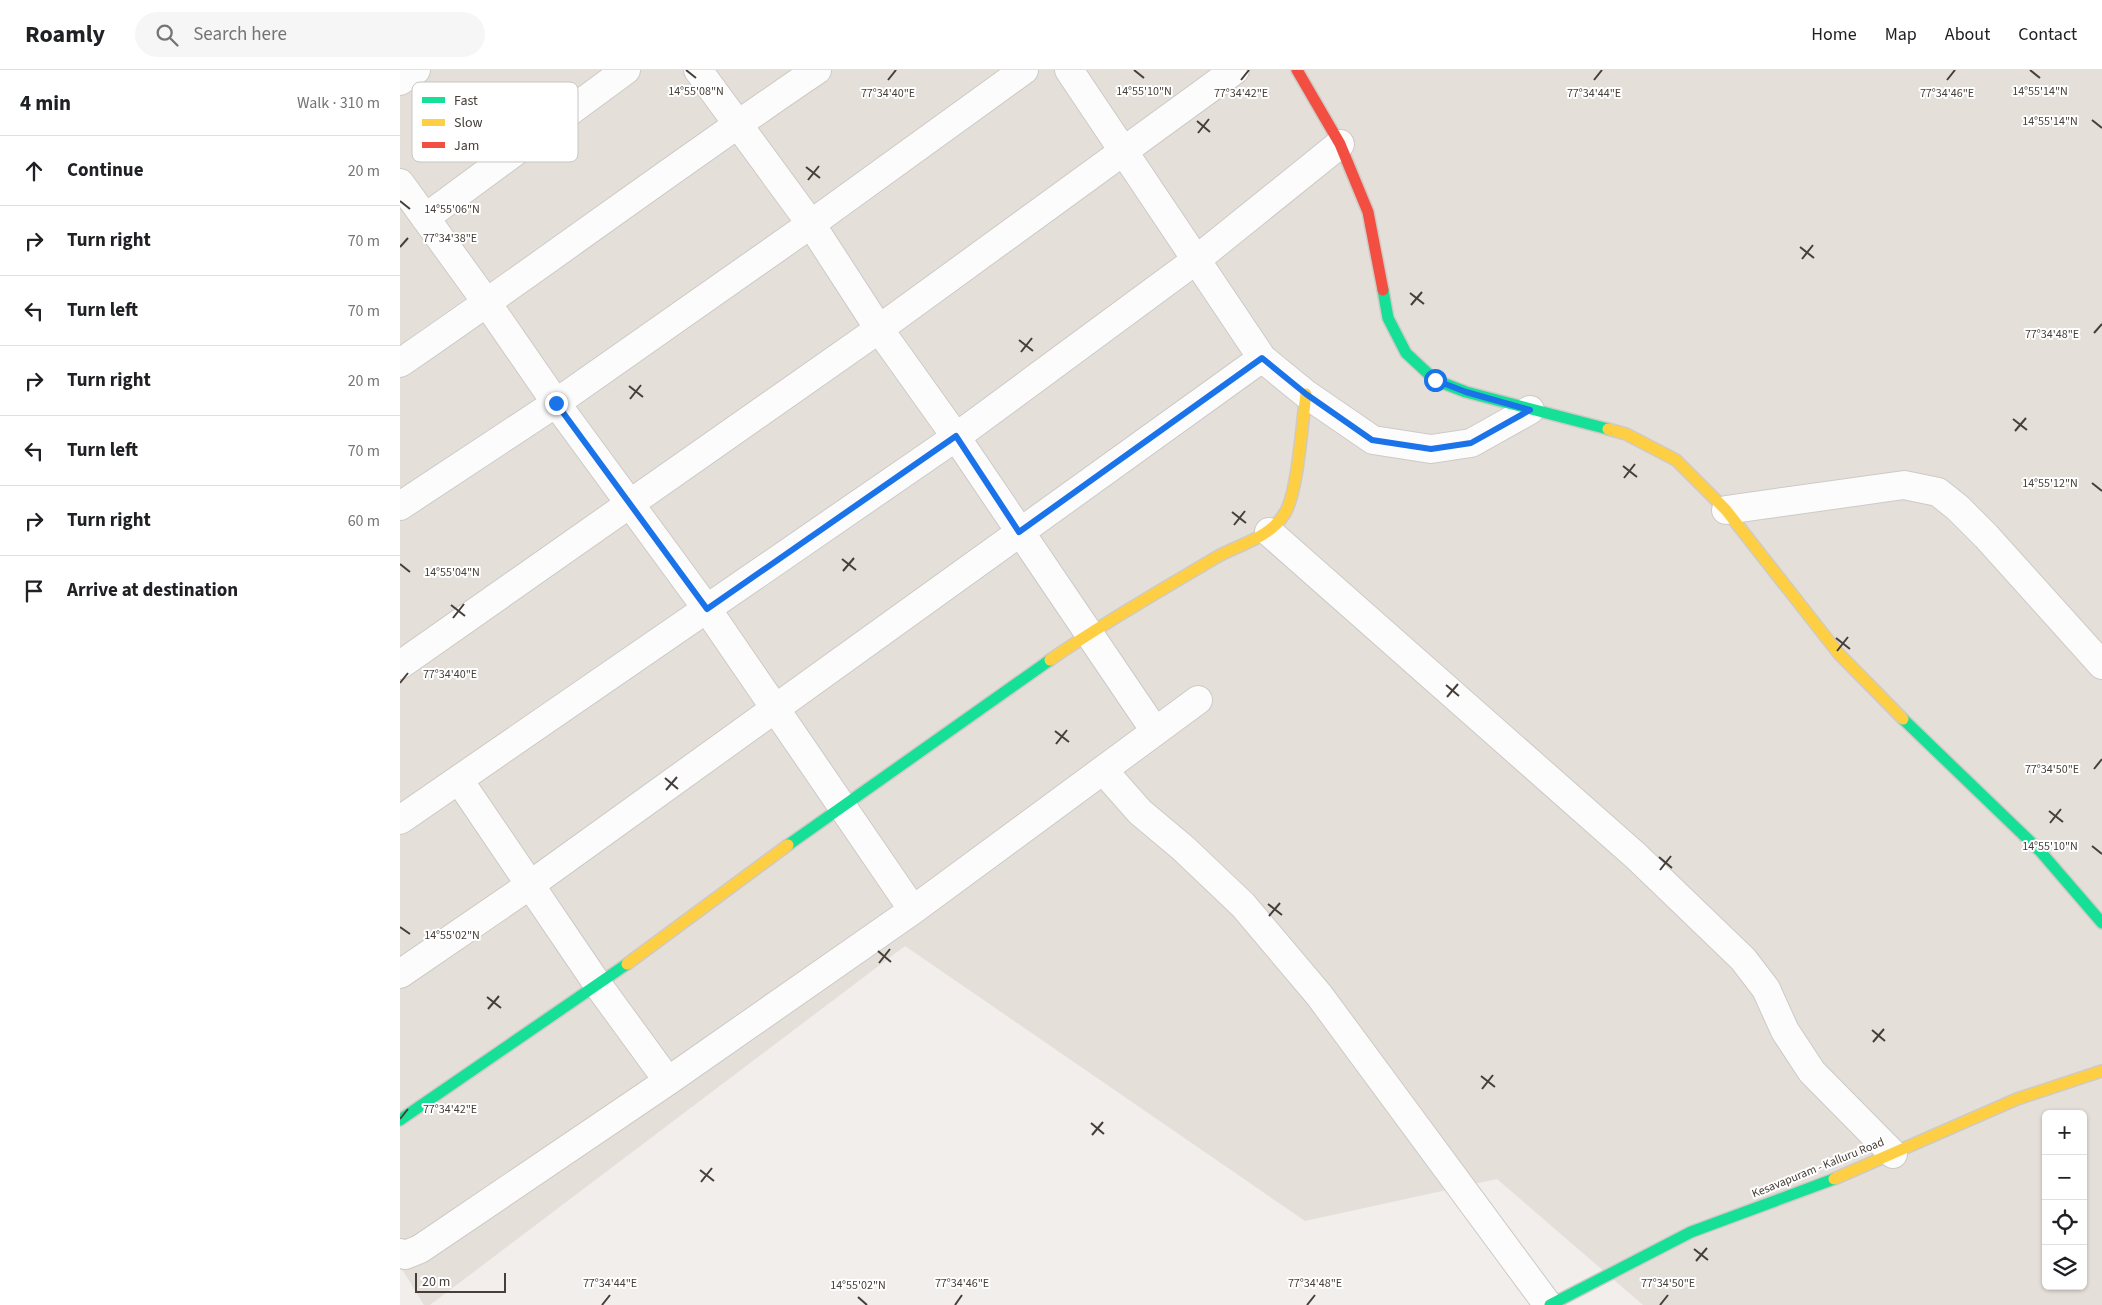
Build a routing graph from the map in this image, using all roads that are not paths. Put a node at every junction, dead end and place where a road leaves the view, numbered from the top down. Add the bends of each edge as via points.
1 (416, 70) edge
2 (626, 70) edge
3 (698, 70) edge
4 (817, 70) edge
5 (1024, 70) edge
6 (1069, 70) edge
7 (1235, 70) edge
8 (1297, 70) edge
9 (400, 81) edge
10 (578, 105) edge
11 (738, 123) junction
12 (1340, 144) junction
13 (1124, 150) junction
14 (501, 162) edge
15 (400, 183) edge
16 (425, 218) junction
17 (812, 224) junction
18 (1196, 260) junction
19 (487, 303) junction
20 (879, 330) junction
21 (1262, 358) junction
22 (400, 363) edge
23 (1306, 394) junction
24 (556, 403) junction
25 (1530, 410) junction
26 (956, 436) junction
27 (629, 503) junction
28 (400, 506) edge
29 (1726, 510) junction
30 (1019, 532) junction
31 (1270, 532) junction
32 (707, 609) junction
33 (1090, 632) junction
34 (400, 665) edge
35 (2102, 665) edge
36 (1198, 700) dead end
37 (776, 706) junction
38 (1155, 731) junction
39 (1104, 770) junction
40 (459, 780) junction
41 (842, 806) junction
42 (400, 820) edge
43 (530, 885) junction
44 (913, 910) junction
45 (2102, 923) edge
46 (400, 974) edge
47 (598, 985) junction
48 (2102, 1071) edge
49 (668, 1081) junction
50 (400, 1120) edge
51 (1893, 1154) junction
52 (400, 1253) edge
53 (1549, 1305) edge

1 - 9 street
2 - 10 street
3 - 11 street
4 - 11 street
5 - 17 street
6 - 13 street
7 - 13 street
8 - 12 street
11 - 17 street
11 - 19 street
12 - 18 street
12 - 25 street via 1368,212 1388,318 1406,353 1435,380
13 - 18 street
13 - 20 street
14 - 16 street
15 - 16 street
16 - 19 street
17 - 20 street
17 - 24 street
18 - 21 street
18 - 26 street
19 - 22 street
19 - 24 street
20 - 26 street
20 - 27 street
21 - 23 street
21 - 30 street
23 - 25 street via 1372,440 1431,449 1471,443
23 - 31 street via 1293,490 1285,513
24 - 27 street
24 - 28 street
25 - 29 street via 1634,438 1676,460
26 - 30 street
26 - 32 street
27 - 32 street
27 - 34 street
29 - 35 street via 1904,486 1938,492 1979,529
29 - 45 street via 1839,654 2040,851
30 - 33 street
30 - 37 street
31 - 33 street via 1219,556
31 - 51 street via 1636,856 1743,959 1766,989 1785,1031 1812,1072
32 - 37 street
32 - 40 street
33 - 38 street
33 - 41 street
36 - 38 street
37 - 41 street
37 - 43 street
38 - 39 street
39 - 44 street
39 - 53 street via 1140,812 1243,905 1319,995
40 - 42 street
40 - 43 street
41 - 44 street
41 - 47 street
43 - 46 street
43 - 47 street
44 - 49 street
47 - 49 street
47 - 50 street
48 - 51 street, Kesavapuram - Kalluru Road via 2017,1099
49 - 52 street via 420,1250 405,1255
51 - 53 street, Kesavapuram - Kalluru Road via 1691,1232

